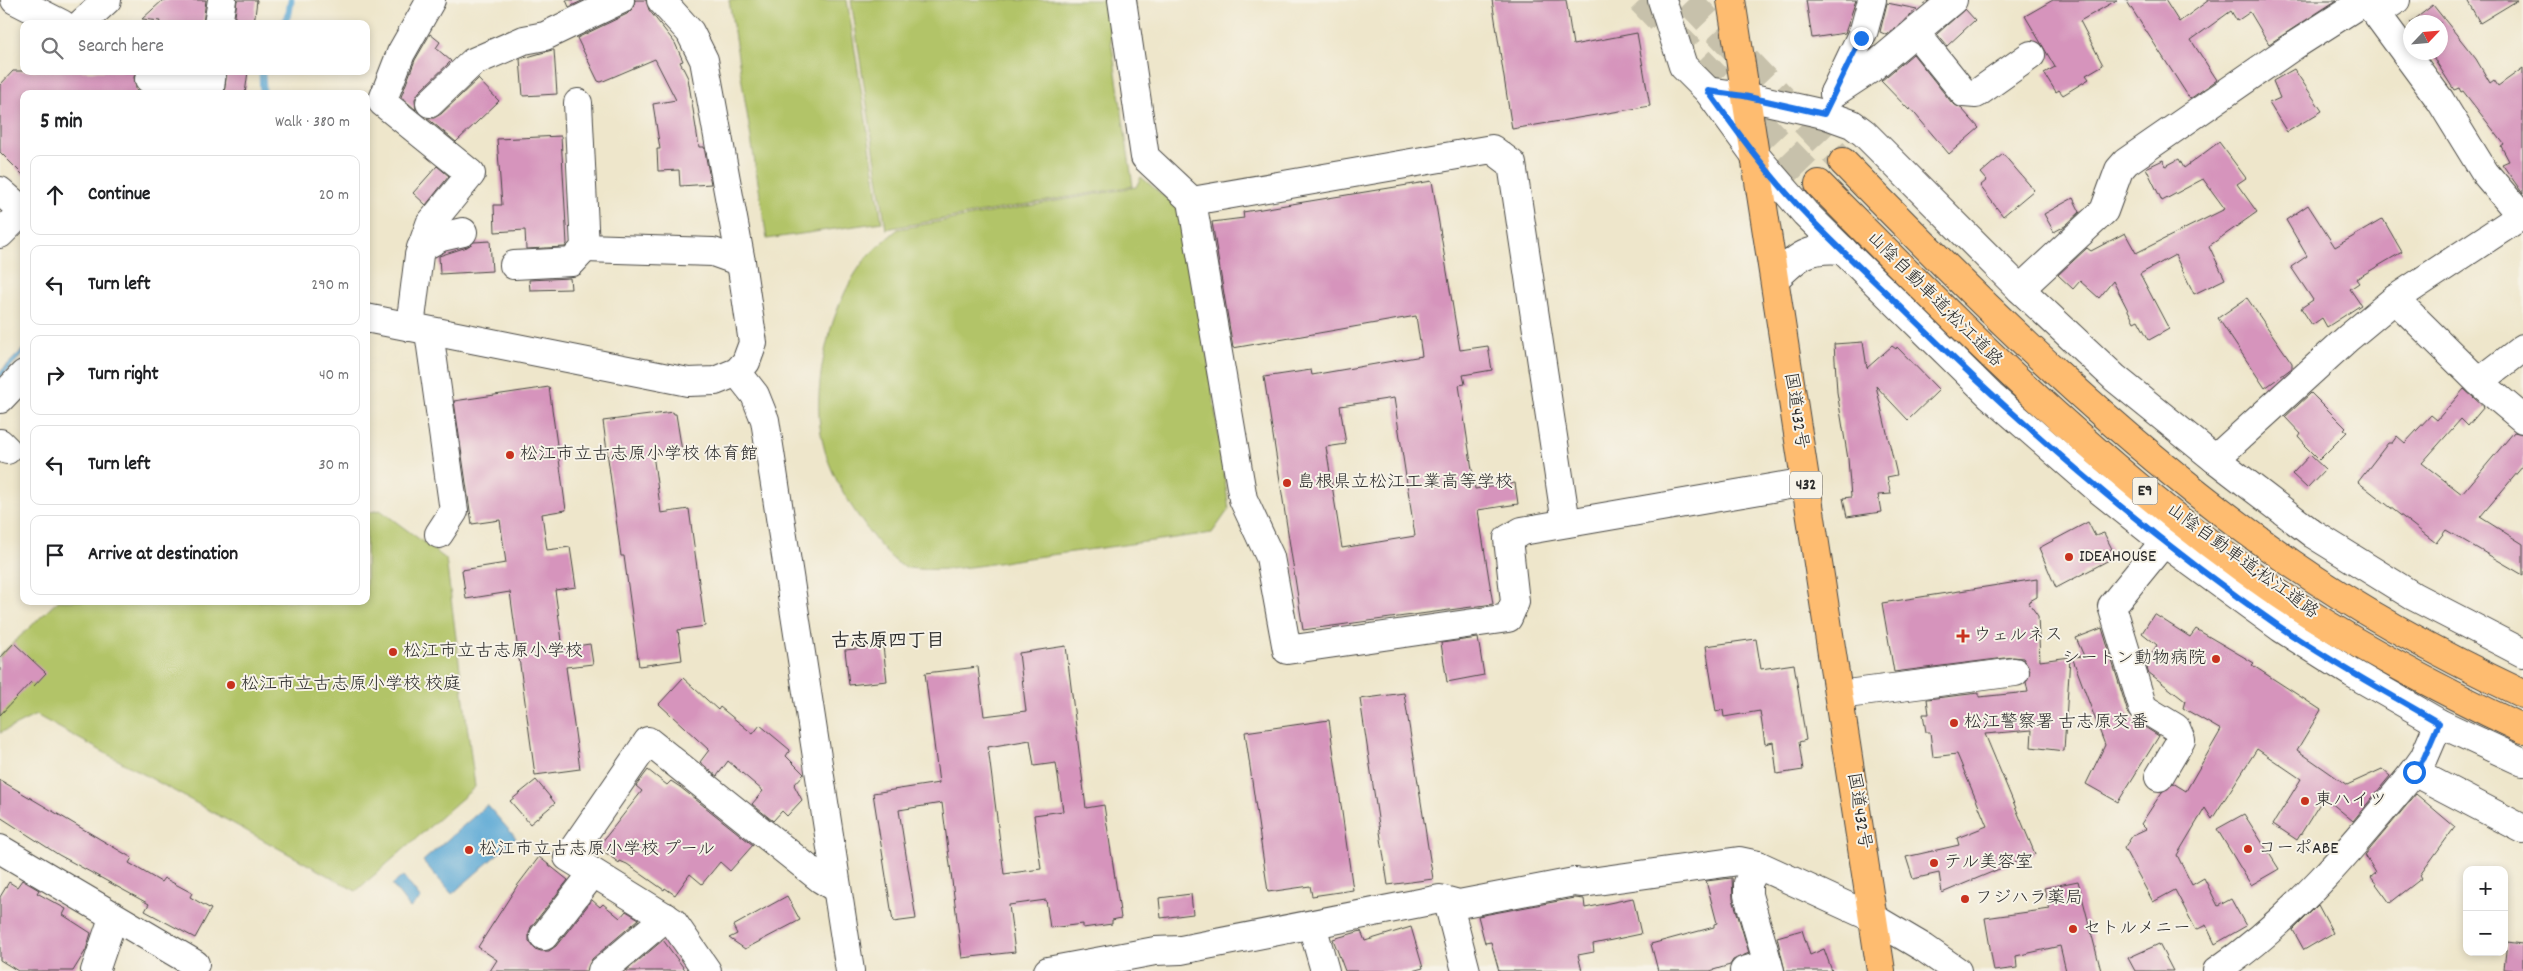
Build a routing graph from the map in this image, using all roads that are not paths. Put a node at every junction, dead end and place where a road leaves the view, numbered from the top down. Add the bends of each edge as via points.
1 (14, 0) edge
2 (107, 0) edge
3 (222, 0) edge
4 (431, 0) edge
5 (620, 0) edge
6 (661, 0) edge
7 (1122, 0) edge
8 (1662, 0) edge
9 (1731, 0) edge
10 (1872, 0) edge
11 (1953, 0) edge
12 (2375, 4) edge
13 (0, 10) edge
14 (21, 20) edge
15 (54, 20) edge
16 (85, 20) edge
17 (219, 20) edge
18 (1915, 32) junction
19 (2031, 55) dead end
20 (149, 80) dead end
21 (210, 84) edge
22 (1708, 91) junction
23 (1744, 96) junction
24 (430, 103) dead end
25 (578, 103) dead end
26 (1829, 104) junction
27 (1754, 154) junction
28 (1843, 162) tunnel mouth
29 (1819, 184) tunnel mouth
30 (0, 191) edge
31 (1192, 201) junction
32 (20, 208) edge
33 (20, 214) edge
34 (2522, 217) edge
35 (463, 232) dead end
36 (0, 234) edge
37 (420, 248) junction
38 (586, 248) junction
39 (1844, 250) junction
40 (741, 262) junction
41 (514, 265) dead end
42 (1775, 279) junction
43 (2020, 289) junction
44 (2394, 299) junction
45 (370, 319) edge
46 (420, 329) junction
47 (2523, 348) edge
48 (736, 372) junction
49 (20, 378) edge
50 (2479, 382) junction
51 (0, 399) edge
52 (2523, 419) edge
53 (2215, 460) junction
54 (1806, 482) junction
55 (1566, 523) junction
56 (439, 534) dead end
57 (2164, 542) junction
58 (2523, 653) edge
59 (2015, 672) dead end
60 (1840, 694) junction
61 (2523, 694) edge
62 (2439, 723) junction
63 (2523, 729) edge
64 (2523, 762) edge
65 (2414, 772) junction
66 (2159, 776) dead end
67 (2523, 829) edge
68 (0, 849) edge
69 (1758, 865) junction
70 (593, 873) junction
71 (837, 889) junction
72 (1448, 902) junction
73 (666, 917) junction
74 (113, 918) junction
75 (1875, 919) junction
76 (1312, 925) junction
77 (544, 936) dead end
78 (1171, 961) edge
79 (195, 964) dead end
80 (1103, 965) edge
81 (1760, 969) edge
82 (95, 971) edge
83 (602, 971) edge
84 (707, 971) edge
85 (850, 971) edge
86 (1048, 971) edge
87 (1325, 971) edge
88 (1466, 971) edge
89 (1881, 971) edge
90 (1956, 971) edge
91 (2217, 971) edge

1 - 15 street
2 - 16 street
3 - 17 street
4 - 37 street via 401,53 382,102 471,174 437,212
5 - 24 street via 545,36 467,52
6 - 40 street via 690,32 704,60
7 - 31 street via 1145,157
8 - 22 street via 1683,66
9 - 23 highway, 国道432号 / 432
10 - 26 street via 1864,30
11 - 18 street
12 - 34 street via 2485,173
12 - 43 street via 2295,45 2126,162 2119,170 2104,211
13 - 14 street
18 - 19 street via 1964,93 1976,94
18 - 26 street
20 - 21 street
22 - 23 street
22 - 27 street
23 - 26 street
23 - 27 highway, 国道432号 / 432
25 - 38 street
26 - 43 street via 1876,143
27 - 39 street via 1805,213
27 - 42 highway, 国道432号 / 432
28 - 61 highway, 山陰自動車道;松江道路 / E9 via 2021,341 2202,497 2292,564 2383,621
29 - 63 highway, 山陰自動車道;松江道路 / E9 via 2002,368 2183,521 2272,588 2366,648 2455,697
30 - 32 street
31 - 55 street via 1492,149 1512,164
31 - 55 street via 1243,499 1270,557 1287,650 1508,618 1515,602 1508,539 1522,530
33 - 36 street
34 - 44 street
35 - 37 street via 441,237
37 - 46 street
38 - 40 street via 713,252
38 - 41 street via 572,262
39 - 42 street via 1821,248 1795,258
39 - 57 street via 1991,396
40 - 48 street via 754,343 746,362
42 - 54 highway, 国道432号 / 432
43 - 53 street via 2115,378
44 - 50 street
44 - 53 street
45 - 46 street
46 - 48 street via 688,382 715,381
46 - 56 street via 454,511
47 - 50 street
48 - 71 street via 755,396 765,420
49 - 51 street
50 - 52 street
53 - 58 street via 2314,534 2412,596
54 - 55 street
54 - 60 highway, 国道432号 / 432
57 - 62 street via 2281,628
57 - 66 street via 2112,606 2143,708 2176,728 2181,740
59 - 60 street
60 - 75 highway, 国道432号 / 432
62 - 64 street
62 - 65 street via 2424,758
65 - 67 street
65 - 91 street via 2287,915 2255,944
68 - 74 street
69 - 72 street via 1739,861 1583,884 1574,882 1459,904
69 - 75 street
69 - 81 street via 1748,882 1748,895
70 - 71 street via 568,857 648,741
70 - 73 street
70 - 77 street
71 - 85 street
72 - 76 street via 1440,899
72 - 88 street
73 - 83 street
73 - 84 street via 673,922
74 - 79 street
74 - 82 street
75 - 89 highway, 国道432号 / 432
75 - 90 street
76 - 78 street
76 - 87 street
78 - 80 street via 1155,951
80 - 86 street

